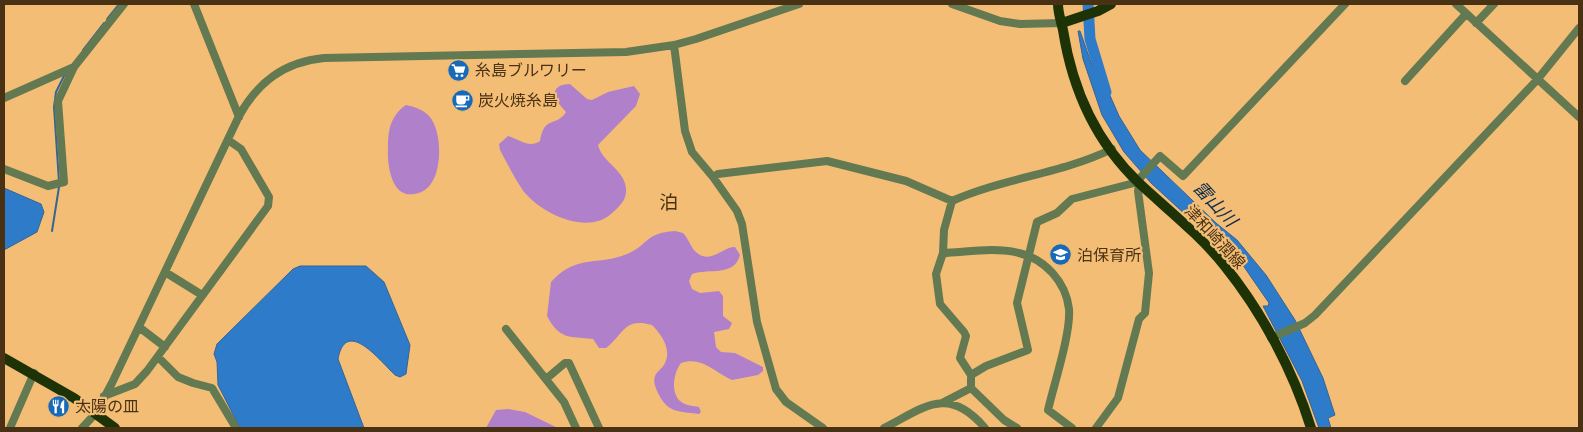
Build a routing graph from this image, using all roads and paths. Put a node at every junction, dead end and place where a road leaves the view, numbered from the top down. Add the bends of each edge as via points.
1 (124, 4) edge
2 (194, 4) edge
3 (799, 4) edge
4 (952, 4) edge
5 (1058, 4) edge
6 (1345, 4) edge
7 (1456, 4) edge
8 (1494, 4) edge
9 (1103, 7) edge
10 (1466, 14) junction
11 (1476, 23) junction
12 (1062, 24) junction
13 (1579, 28) edge
14 (674, 45) junction
15 (74, 67) junction
16 (1537, 80) junction
17 (1406, 82) dead end
18 (4, 98) edge
19 (239, 117) junction
20 (1579, 117) edge
21 (228, 140) junction
22 (1112, 150) junction
23 (4, 169) edge
24 (713, 177) junction
25 (1139, 180) junction
26 (952, 201) junction
27 (943, 253) junction
28 (1028, 256) junction
29 (165, 272) junction
30 (202, 295) junction
31 (139, 327) junction
32 (506, 329) dead end
33 (1273, 337) junction
34 (165, 347) junction
35 (158, 357) junction
36 (4, 358) edge
37 (34, 373) junction
38 (971, 375) junction
39 (546, 379) junction
40 (971, 388) junction
41 (104, 396) junction
42 (941, 403) junction
43 (96, 413) junction
44 (10, 428) edge
45 (82, 428) edge
46 (115, 428) edge
47 (236, 428) edge
48 (576, 428) edge
49 (599, 428) edge
50 (823, 428) edge
51 (884, 428) edge
52 (985, 428) edge
53 (1017, 428) edge
54 (1072, 428) edge
55 (1096, 428) edge
56 (1311, 428) edge

1 - 15 street
2 - 19 street
3 - 14 street
4 - 12 street via 1007,22
5 - 12 main road, 津和崎潤線
6 - 25 street via 1183,176 1160,156
7 - 10 street
8 - 11 street
9 - 12 main road
10 - 11 street
10 - 17 street
11 - 16 street
12 - 22 main road, 津和崎潤線 via 1077,89
13 - 16 street
14 - 19 street via 607,53 312,59 289,66 265,81 248,100
14 - 24 street via 685,131 692,152
15 - 18 street
15 - 23 street via 58,101 64,182 48,186
16 - 20 street
16 - 33 street via 1315,315
19 - 21 street
21 - 29 street
21 - 30 street via 241,149 270,202
22 - 25 main road, 津和崎潤線
22 - 26 street via 1034,176 971,192
24 - 26 street via 827,161 906,181
24 - 50 street via 737,211 742,224 757,322 776,389 786,402
25 - 28 street via 1072,199 1057,213 1037,222
25 - 33 main road, 津和崎潤線 via 1223,264
25 - 55 street via 1149,273 1145,313 1140,319 1118,398
26 - 27 street via 944,230
27 - 28 street via 1010,251
27 - 38 street via 936,274 939,300 964,332 960,358
28 - 38 street via 1017,302 1028,350
28 - 54 street via 1053,273 1066,296 1068,326 1048,410
29 - 30 street
29 - 31 street
30 - 34 street
31 - 34 street
31 - 41 street
32 - 39 street
33 - 56 main road, 津和崎潤線 via 1298,390
34 - 35 street
35 - 41 street via 135,384
35 - 47 street via 178,377 212,388
36 - 37 main road
37 - 43 main road
37 - 44 street
38 - 40 street
39 - 48 street via 564,402
39 - 49 street via 569,364
40 - 42 street
40 - 53 street
41 - 43 street
42 - 51 street via 925,407
42 - 52 street via 962,407
43 - 45 street
43 - 46 main road

